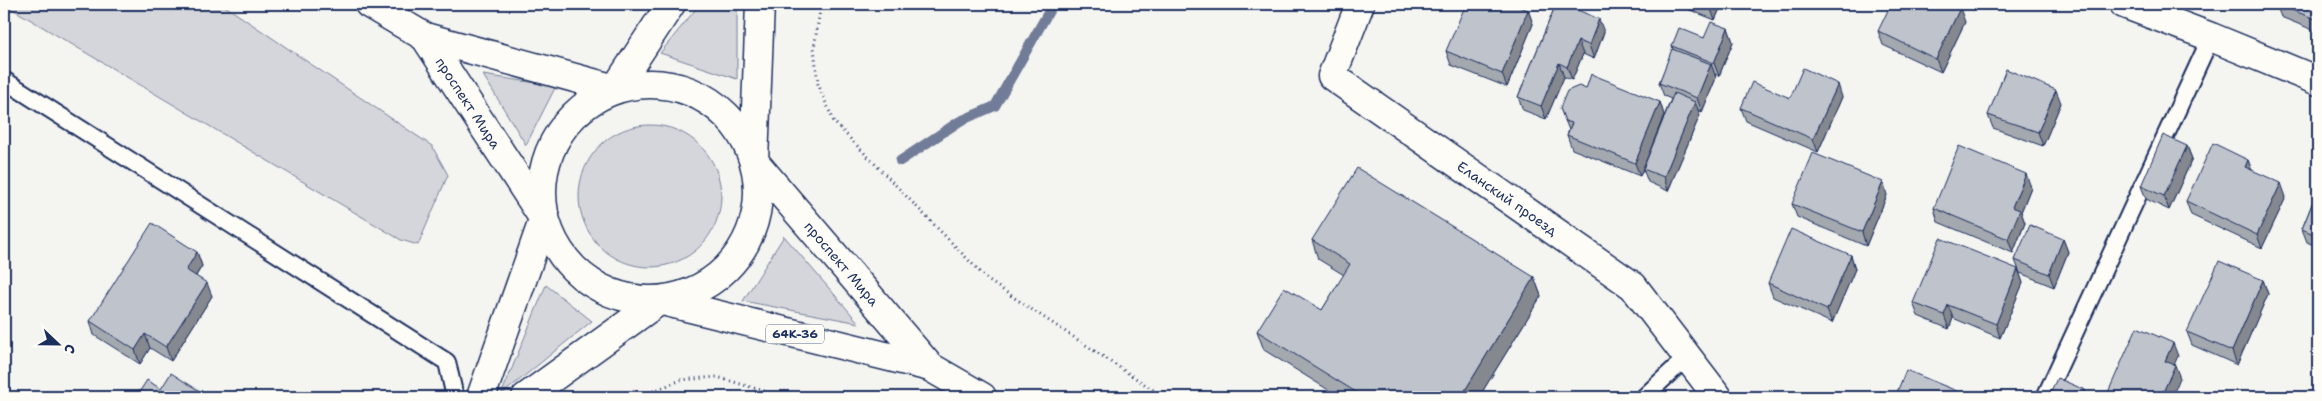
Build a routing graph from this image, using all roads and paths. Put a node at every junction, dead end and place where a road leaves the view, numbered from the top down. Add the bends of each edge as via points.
1 (369, 4) edge
2 (671, 4) edge
3 (760, 4) edge
4 (821, 4) edge
5 (1360, 4) edge
6 (2124, 4) edge
7 (2211, 37) junction
8 (424, 38) junction
9 (4, 80) edge
10 (2318, 81) edge
11 (614, 88) junction
12 (754, 161) junction
13 (544, 218) junction
14 (660, 301) junction
15 (1687, 357) junction
16 (930, 366) junction
17 (455, 397) edge
18 (481, 397) edge
19 (526, 397) edge
20 (639, 397) edge
21 (784, 397) edge
22 (982, 397) edge
23 (1164, 397) edge
24 (1644, 397) edge
25 (1718, 397) edge
26 (2045, 397) edge

1 - 8 main road, проспект Мира / 64К-36
2 - 11 main road
3 - 12 main road
4 - 23 path via 814,48 818,84 834,122 989,281
5 - 15 main road, Еланский проезд via 1332,76 1633,286
6 - 7 main road
7 - 10 main road
7 - 26 lane
8 - 11 main road, проспект Мира / 64К-36
8 - 13 main road, проспект Мира / 64К-36
9 - 17 lane via 447,362
11 - 12 main road, 64К-36 via 642,84 671,85 699,95 723,111 742,134
11 - 13 main road, 64К-36 via 585,104 563,127 548,155 541,186
12 - 14 main road, 64К-36 via 759,193 754,224 740,253 718,277 690,293
12 - 16 main road, проспект Мира / 64К-36
13 - 14 main road, 64К-36 via 556,247 575,271 600,289 628,300
13 - 18 main road
14 - 16 main road, проспект Мира / 64К-36
14 - 19 main road
15 - 24 lane
15 - 25 main road, Еланский проезд
16 - 22 main road, проспект Мира / 64К-36
20 - 21 path via 681,380 717,377

